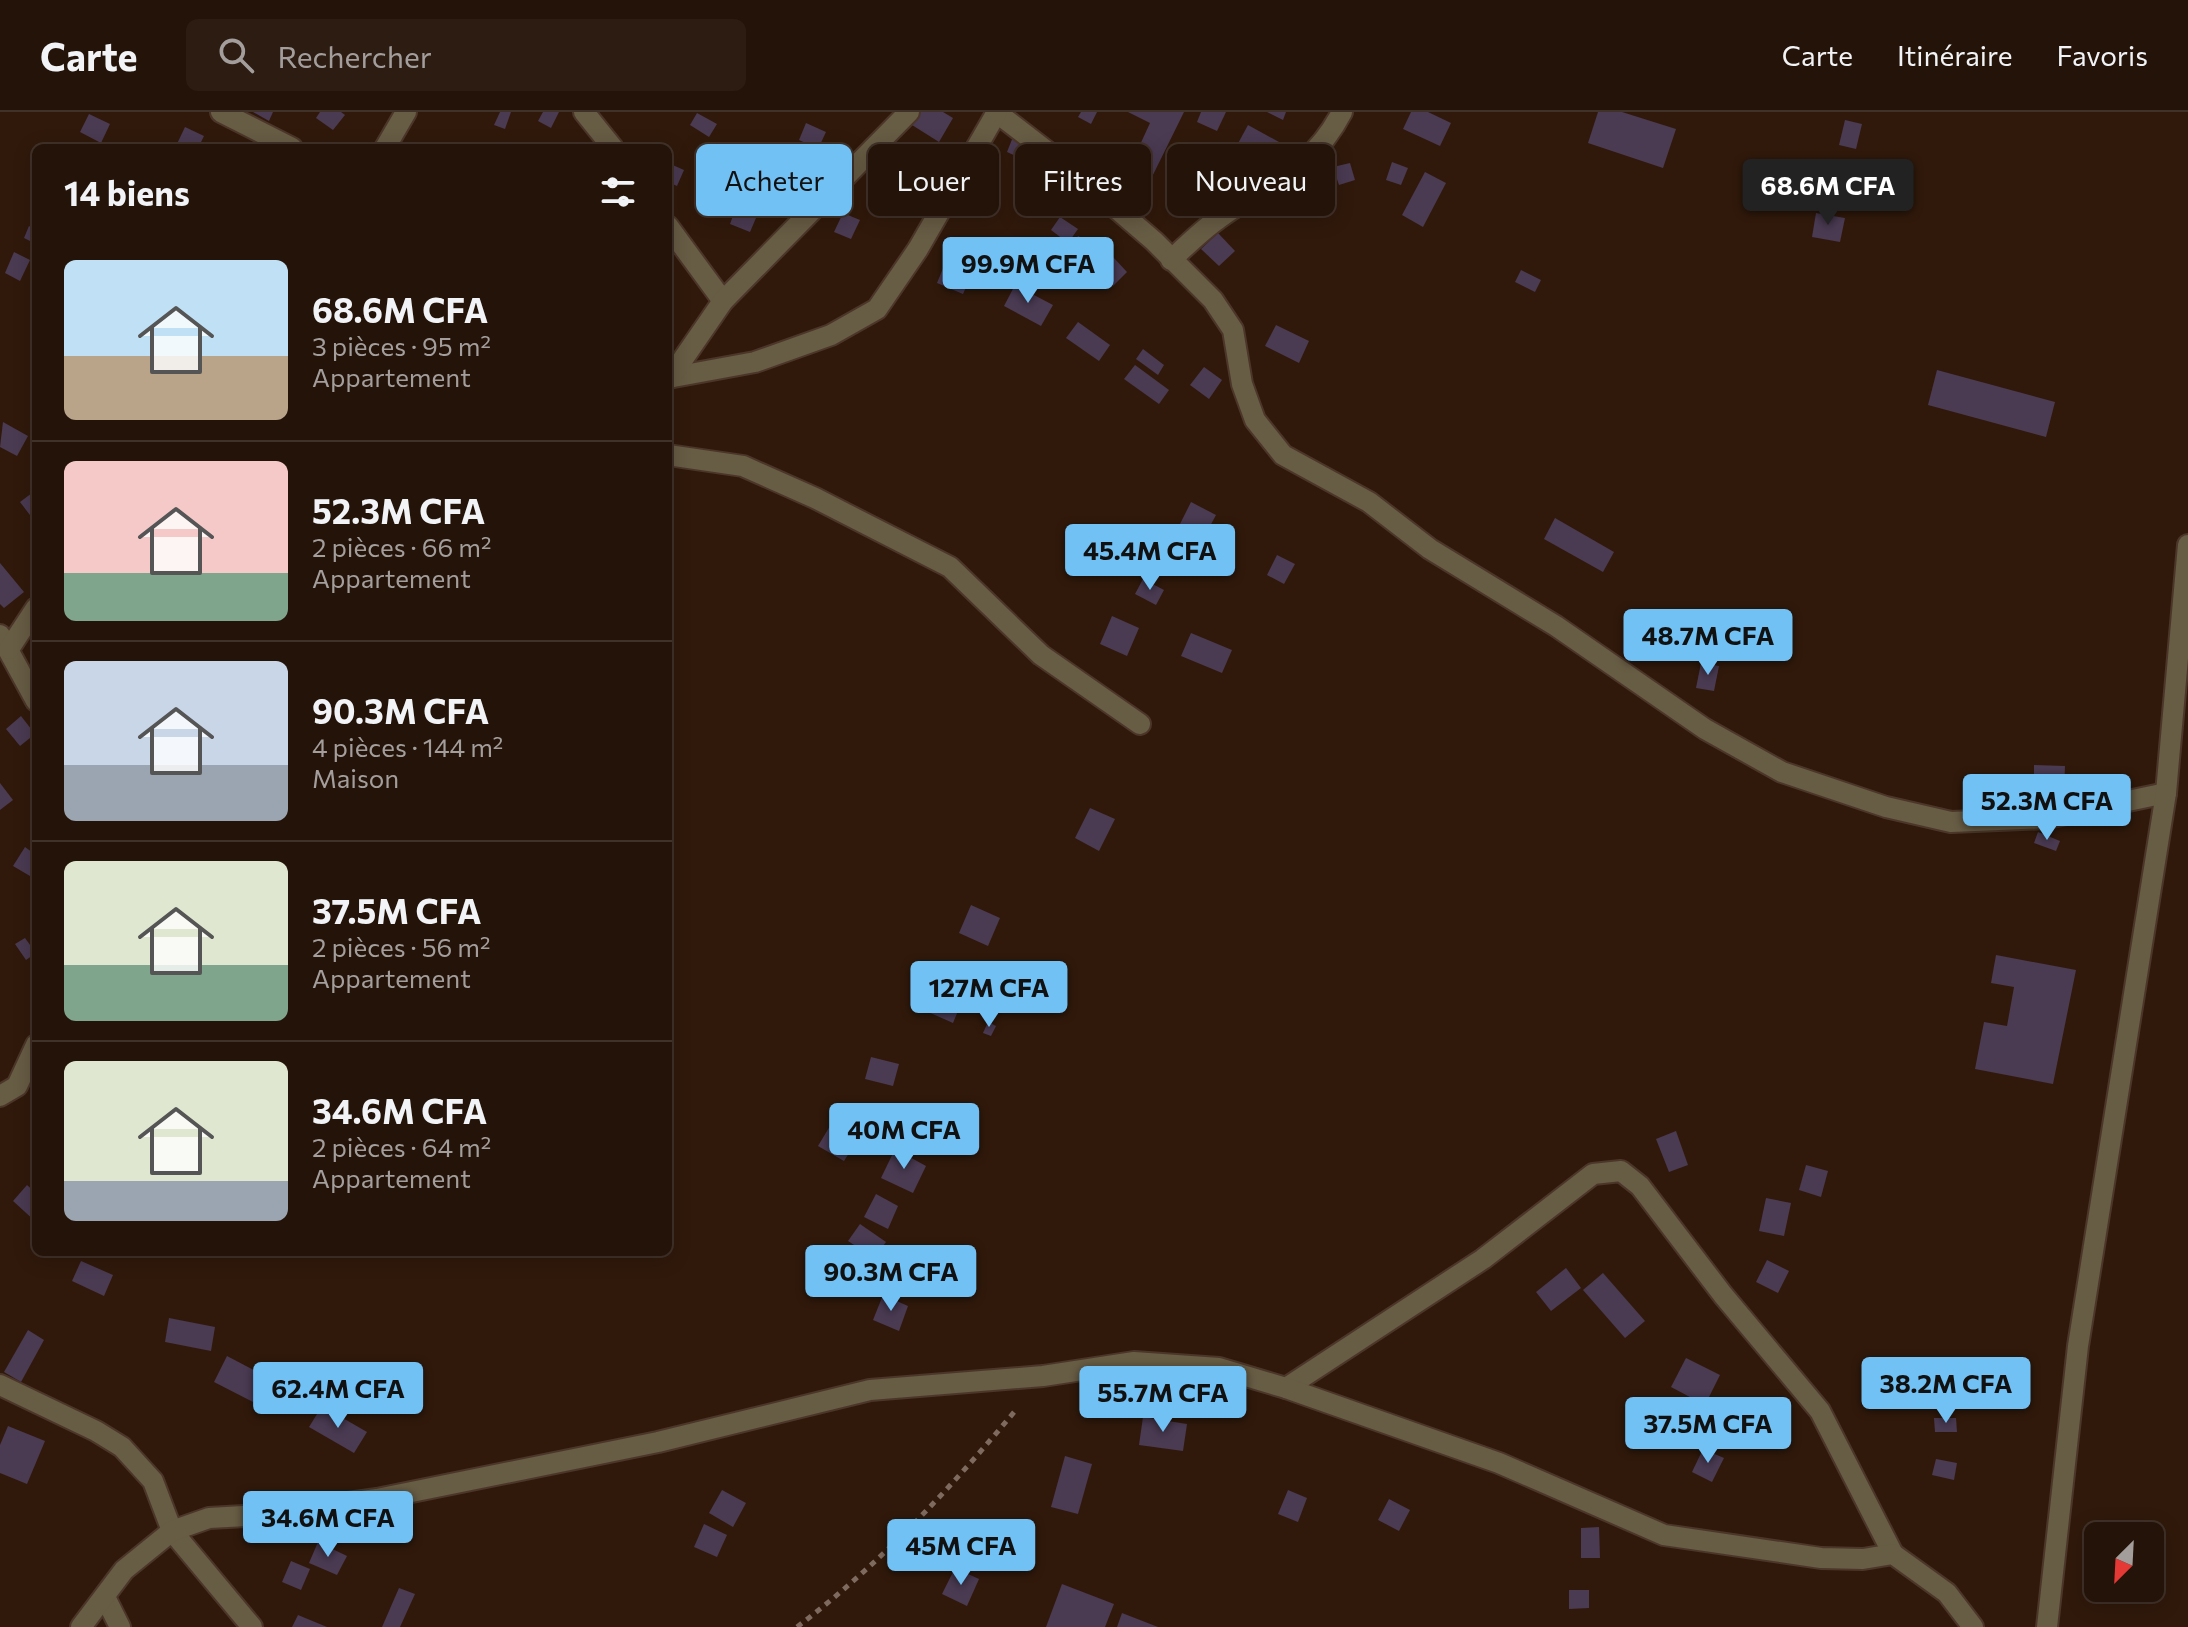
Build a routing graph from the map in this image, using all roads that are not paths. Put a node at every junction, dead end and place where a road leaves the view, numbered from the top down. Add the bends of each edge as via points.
1 (221, 112) edge
2 (406, 112) edge
3 (584, 112) edge
4 (909, 112) edge
5 (997, 112) edge
6 (1342, 112) edge
7 (284, 144) edge
8 (387, 144) edge
9 (610, 144) edge
10 (672, 231) edge
11 (1171, 260) junction
12 (723, 301) junction
13 (672, 374) edge
14 (672, 377) edge
15 (672, 456) edge
16 (2188, 545) edge
17 (2186, 586) edge
18 (32, 612) edge
19 (4, 642) edge
20 (32, 694) edge
21 (1140, 724) dead end
22 (2166, 793) junction
23 (32, 1055) edge
24 (18, 1088) edge
25 (0, 1385) edge
26 (1286, 1388) junction
27 (172, 1531) junction
28 (1893, 1554) junction
29 (105, 1597) junction
30 (81, 1627) edge
31 (120, 1627) edge
32 (252, 1627) edge
33 (1973, 1627) edge
34 (2047, 1627) edge

1 - 7 street
2 - 8 street
3 - 9 street
4 - 12 street
5 - 11 street via 1075,173
5 - 14 street via 877,309 831,335 755,362
6 - 11 street via 1311,158 1217,220
10 - 12 street
11 - 22 street via 1213,300 1233,330 1242,384 1255,420 1283,455 1369,502 1430,549 1556,626 1705,729 1782,772 1886,807 1951,822 2047,818
12 - 13 street
15 - 21 street via 743,466 950,567 1041,655
16 - 17 street
17 - 22 street
18 - 19 street
19 - 20 street
22 - 34 street via 2078,1346
23 - 24 street
25 - 27 street via 122,1447 153,1481
26 - 27 street via 1219,1368 1134,1362 1043,1376 870,1390 377,1499 209,1518
26 - 28 street via 1499,1463 1664,1535 1821,1558
26 - 28 street via 1483,1259 1593,1174 1621,1171 1640,1186 1820,1411
27 - 29 street via 124,1570
27 - 32 street
28 - 33 street via 1947,1593
29 - 30 street
29 - 31 street

